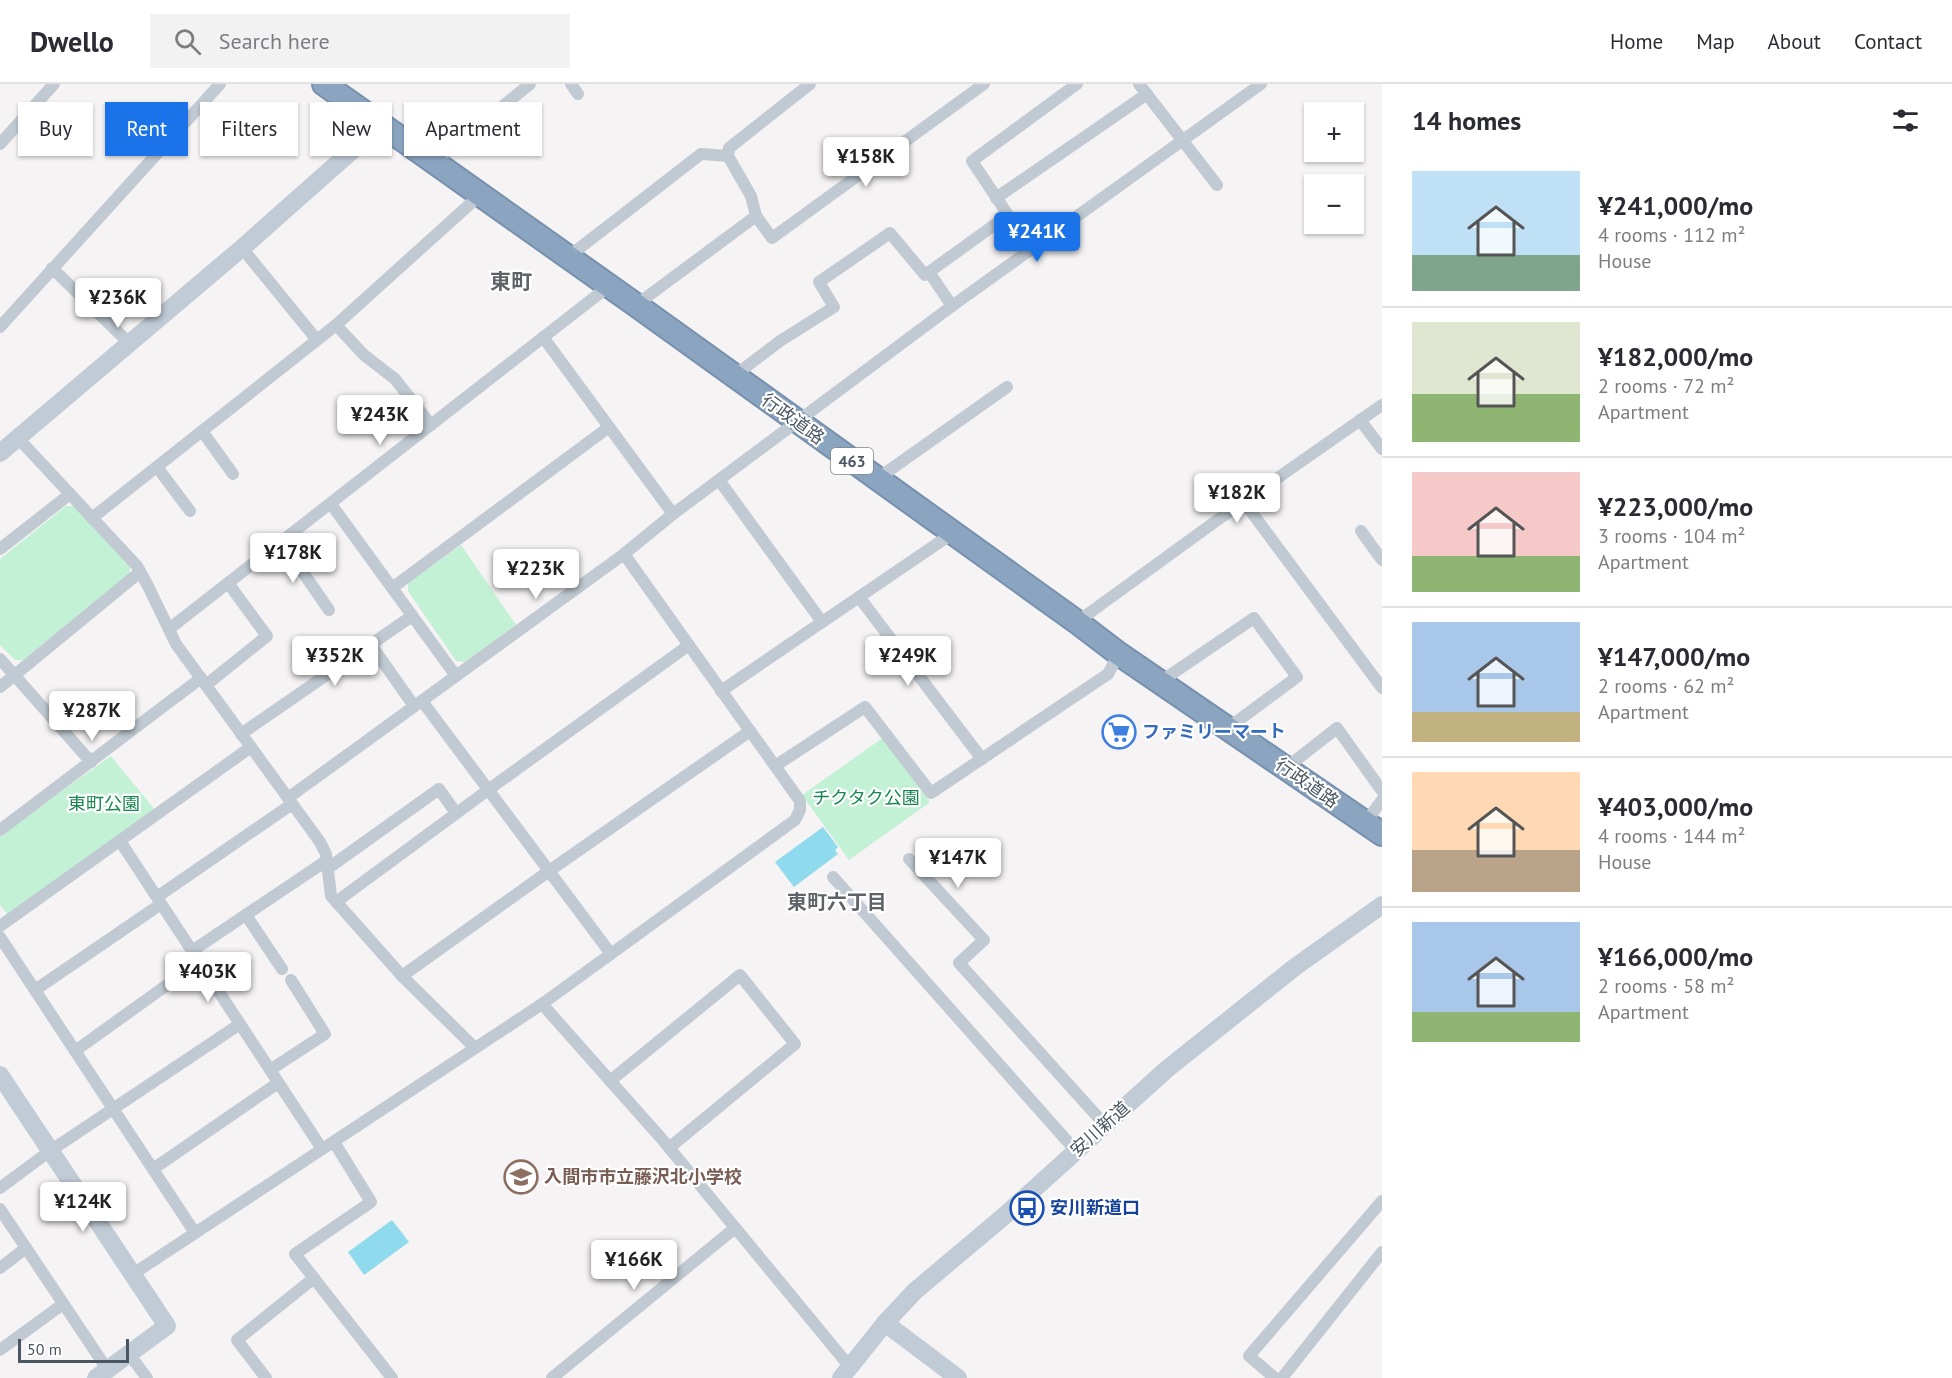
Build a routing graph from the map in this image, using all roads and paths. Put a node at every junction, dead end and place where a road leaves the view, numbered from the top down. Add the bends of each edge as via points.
1 (54, 84) edge
2 (220, 84) edge
3 (324, 84) edge
4 (530, 84) edge
5 (810, 84) edge
6 (984, 84) edge
7 (1077, 84) edge
8 (1139, 84) edge
9 (1261, 84) edge
10 (1147, 94) junction
11 (348, 102) edge
12 (392, 133) edge
13 (1182, 140) junction
14 (0, 144) edge
15 (347, 156) edge
16 (728, 156) junction
17 (434, 162) junction
18 (1217, 185) dead end
19 (480, 195) junction
20 (996, 198) junction
21 (756, 216) junction
22 (242, 248) junction
23 (568, 257) junction
24 (52, 268) junction
25 (929, 272) junction
26 (609, 286) junction
27 (636, 305) junction
28 (952, 306) junction
29 (336, 325) junction
30 (0, 327) edge
31 (543, 337) junction
32 (317, 340) junction
33 (129, 343) junction
34 (734, 376) junction
35 (1007, 387) dead end
36 (1382, 405) edge
37 (1360, 420) junction
38 (798, 422) junction
39 (431, 425) junction
40 (609, 427) junction
41 (202, 431) junction
42 (18, 438) junction
43 (1382, 449) edge
44 (0, 453) edge
45 (157, 467) junction
46 (233, 474) dead end
47 (877, 479) junction
48 (719, 480) junction
49 (70, 494) junction
50 (1244, 502) junction
51 (331, 504) junction
52 (190, 511) dead end
53 (673, 514) junction
54 (92, 518) junction
55 (1361, 531) dead end
56 (953, 533) junction
57 (282, 542) junction
58 (0, 549) edge
59 (624, 554) junction
60 (1382, 560) edge
61 (140, 572) junction
62 (228, 583) junction
63 (392, 588) junction
64 (859, 597) junction
65 (329, 610) dead end
66 (412, 616) junction
67 (822, 622) junction
68 (1077, 622) junction
69 (169, 629) junction
70 (371, 645) junction
71 (689, 645) junction
72 (1119, 654) junction
73 (0, 659) edge
74 (15, 675) junction
75 (456, 676) junction
76 (203, 682) junction
77 (1161, 682) junction
78 (0, 687) edge
79 (1382, 688) edge
80 (721, 691) junction
81 (418, 704) junction
82 (1228, 728) junction
83 (750, 731) junction
84 (241, 734) junction
85 (251, 747) junction
86 (982, 759) junction
87 (91, 762) junction
88 (775, 766) junction
89 (1286, 768) junction
90 (488, 790) junction
91 (1382, 791) edge
92 (1382, 800) edge
93 (290, 801) junction
94 (456, 813) junction
95 (1374, 828) edge
96 (0, 830) edge
97 (120, 841) junction
98 (909, 859) dead end
99 (327, 865) junction
100 (549, 871) junction
101 (833, 877) dead end
102 (159, 900) junction
103 (336, 902) junction
104 (1382, 905) edge
105 (246, 915) junction
106 (0, 926) edge
107 (0, 937) edge
108 (611, 954) junction
109 (196, 956) junction
110 (282, 969) dead end
111 (402, 976) junction
112 (291, 980) dead end
113 (35, 990) junction
114 (542, 1004) junction
115 (240, 1024) junction
116 (475, 1048) junction
117 (75, 1050) junction
118 (270, 1071) junction
119 (0, 1075) edge
120 (610, 1081) junction
121 (279, 1083) junction
122 (114, 1109) junction
123 (1106, 1126) junction
124 (334, 1142) junction
125 (669, 1148) junction
126 (322, 1149) junction
127 (50, 1151) junction
128 (1076, 1151) junction
129 (153, 1169) junction
130 (0, 1188) edge
131 (1382, 1201) edge
132 (0, 1209) edge
133 (735, 1228) junction
134 (195, 1233) junction
135 (26, 1248) junction
136 (1382, 1252) edge
137 (0, 1268) edge
138 (133, 1274) junction
139 (314, 1278) junction
140 (63, 1304) junction
141 (885, 1323) junction
142 (0, 1350) edge
143 (129, 1354) junction
144 (846, 1373) edge
145 (102, 1374) edge
146 (147, 1378) edge
147 (266, 1378) edge
148 (392, 1378) edge
149 (552, 1378) edge
150 (958, 1378) edge
151 (1275, 1378) edge
152 (1282, 1378) edge

1 - 14 street
2 - 24 street
3 - 11 highway, 行政道路 / 463
4 - 17 street
5 - 16 street via 729,148
6 - 21 street via 772,238
7 - 20 street via 972,161
8 - 10 street
9 - 13 street
10 - 13 street
10 - 20 street
12 - 17 highway, 行政道路 / 463
13 - 18 street
13 - 28 street
15 - 22 street
16 - 21 street via 751,196
16 - 23 street via 700,154
17 - 19 highway, 行政道路 / 463
19 - 23 highway, 行政道路 / 463
19 - 29 street
20 - 25 street via 1008,215
21 - 27 street
22 - 32 street
22 - 33 street
23 - 26 highway, 行政道路 / 463
24 - 30 street
24 - 33 street
25 - 28 street
25 - 34 street via 925,275 890,232 819,282 834,307
26 - 27 highway, 行政道路 / 463
26 - 31 street
27 - 34 highway, 行政道路 / 463
28 - 38 street
29 - 32 street
29 - 39 street via 364,355 395,379
31 - 39 street
31 - 40 street
32 - 41 street
33 - 42 street
34 - 38 highway, 行政道路 / 463
35 - 47 street
36 - 37 street
37 - 43 street
37 - 50 street
38 - 47 highway, 行政道路 / 463
38 - 48 street
39 - 51 street
40 - 53 street
40 - 63 street
41 - 45 street
41 - 46 street
42 - 44 street
42 - 49 street
45 - 52 street
45 - 54 street
47 - 56 highway, 行政道路 / 463
48 - 53 street
48 - 67 street
49 - 54 street
49 - 58 street
50 - 68 street
50 - 79 street
51 - 57 street
51 - 63 street
53 - 59 street
54 - 61 street
55 - 60 street
56 - 64 street
56 - 68 highway, 行政道路 / 463
57 - 62 street
57 - 65 street
59 - 71 street
59 - 75 street
61 - 69 street
61 - 74 street
62 - 69 street
62 - 76 street via 267,636
63 - 66 street
64 - 67 street
64 - 86 street
66 - 70 street
66 - 75 street
67 - 80 street
68 - 72 highway, 行政道路 / 463
69 - 76 street
70 - 81 street
70 - 84 street
71 - 80 street
71 - 90 street
72 - 77 highway, 行政道路 / 463
72 - 86 street via 1108,674
73 - 74 street
74 - 78 street
74 - 87 street
75 - 81 street
76 - 84 street
76 - 87 street
77 - 82 highway, 行政道路 / 463
77 - 82 street via 1254,618 1297,677
80 - 83 street
81 - 90 street
81 - 93 street
82 - 89 highway, 行政道路 / 463
83 - 88 street
83 - 100 street
84 - 85 street
85 - 93 street
85 - 97 street
86 - 88 street via 931,793 865,707
87 - 96 street
88 - 108 street via 800,801 795,820
89 - 91 street via 1337,729
89 - 95 highway, 行政道路 / 463
90 - 94 street
90 - 100 street
92 - 95 street
93 - 99 street via 320,842
93 - 102 street
94 - 99 street via 439,789
94 - 103 street
97 - 102 street
97 - 106 street
98 - 123 street via 984,940 959,963
99 - 103 street via 331,896
99 - 105 street
100 - 108 street
100 - 111 street
101 - 128 street
102 - 109 street
102 - 113 street
103 - 111 street
104 - 123 street, 安川新道 via 1232,1016
105 - 109 street
105 - 110 street
107 - 113 street
108 - 114 street
109 - 115 street
109 - 117 street
111 - 116 street
112 - 118 street via 325,1034
113 - 117 street
114 - 116 street
114 - 120 street
115 - 118 street
115 - 122 street
116 - 124 street
117 - 122 street
118 - 121 street
119 - 127 street
120 - 125 street
120 - 125 street via 740,975 795,1044
121 - 126 street
121 - 129 street
122 - 127 street
122 - 129 street
123 - 128 street, 安川新道
124 - 126 street
124 - 139 street via 371,1202 296,1254
125 - 133 street
126 - 134 street
127 - 130 street
127 - 138 street
128 - 141 street, 安川新道 via 929,1278
129 - 134 street
131 - 151 street via 1249,1356
132 - 135 street
133 - 144 street
133 - 149 street
134 - 138 street
135 - 137 street
135 - 140 street
136 - 152 street
138 - 143 street via 167,1326
139 - 147 street via 237,1340
139 - 148 street
140 - 142 street
140 - 145 street
141 - 144 street, 安川新道
141 - 150 street
143 - 145 street
143 - 146 street

